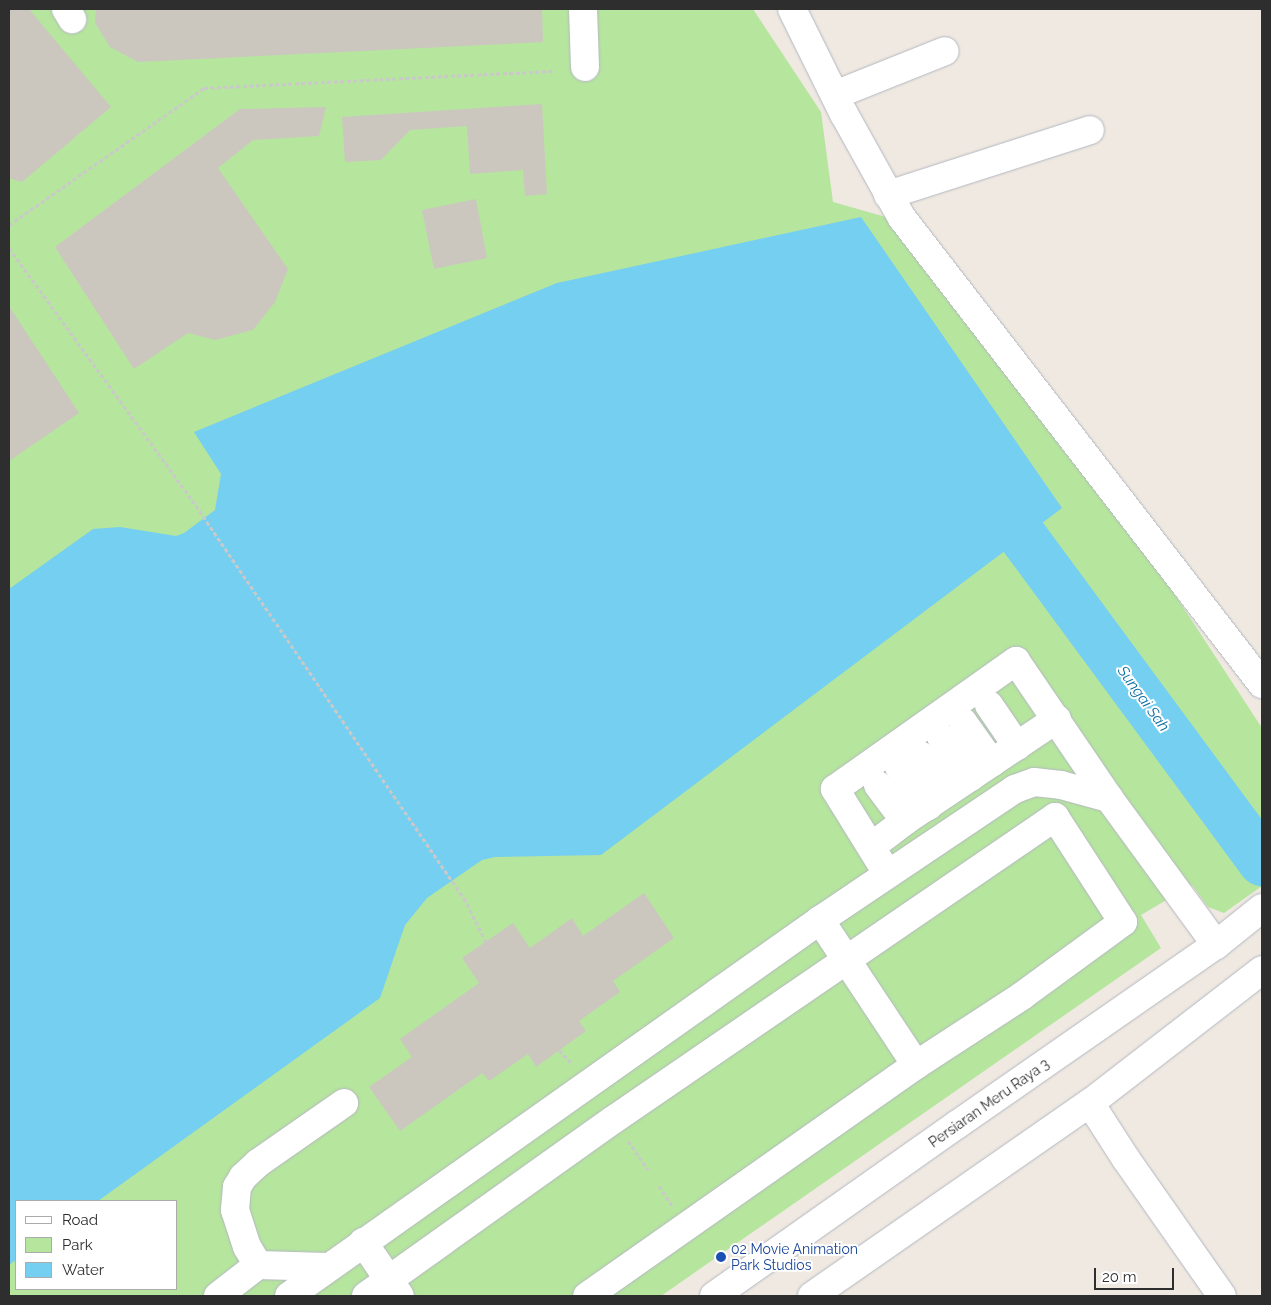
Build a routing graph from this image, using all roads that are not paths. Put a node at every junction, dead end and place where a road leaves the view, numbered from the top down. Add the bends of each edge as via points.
1 (583, 9) edge
2 (792, 9) edge
3 (945, 51) dead end
4 (585, 67) dead end
5 (835, 95) junction
6 (1090, 130) dead end
7 (888, 195) junction
8 (1262, 684) edge
9 (989, 705) dead end
10 (1057, 719) junction
11 (963, 722) dead end
12 (941, 736) dead end
13 (1017, 746) junction
14 (909, 761) dead end
15 (982, 770) junction
16 (878, 785) dead end
17 (1109, 798) junction
18 (938, 799) junction
19 (905, 821) junction
20 (872, 846) junction
21 (887, 874) junction
22 (1262, 908) edge
23 (820, 920) junction
24 (1216, 945) junction
25 (846, 959) junction
26 (1262, 970) edge
27 (916, 1065) junction
28 (344, 1103) dead end
29 (1090, 1104) junction
30 (363, 1242) junction
31 (258, 1265) junction
32 (328, 1267) junction
33 (395, 1288) edge
34 (218, 1296) edge
35 (289, 1296) edge
36 (366, 1296) edge
37 (587, 1296) edge
38 (714, 1296) edge
39 (812, 1296) edge
40 (1222, 1296) edge

1 - 4 street
2 - 5 street
3 - 5 street
5 - 7 street
6 - 7 street
7 - 8 street via 902,218
9 - 13 street
10 - 13 street
10 - 17 street
10 - 20 street via 1016,661 835,789
11 - 15 street
12 - 15 street
13 - 15 street
14 - 18 street
15 - 18 street
16 - 19 street
17 - 21 street via 1061,785 1034,782 1015,790
17 - 24 street
18 - 19 street
19 - 20 street
20 - 21 street
21 - 23 street
22 - 24 street, Persiaran Meru Raya 3
23 - 25 street
23 - 30 street
24 - 38 street, Persiaran Meru Raya 3
25 - 27 street
25 - 27 street via 1055,817 1122,922 1022,996
25 - 33 street via 613,1120
26 - 29 street
27 - 37 street
28 - 31 street via 258,1163 237,1187 235,1210 247,1247
29 - 39 street
29 - 40 street
30 - 32 street
30 - 33 street
31 - 32 street
31 - 34 street
32 - 35 street
33 - 36 street

